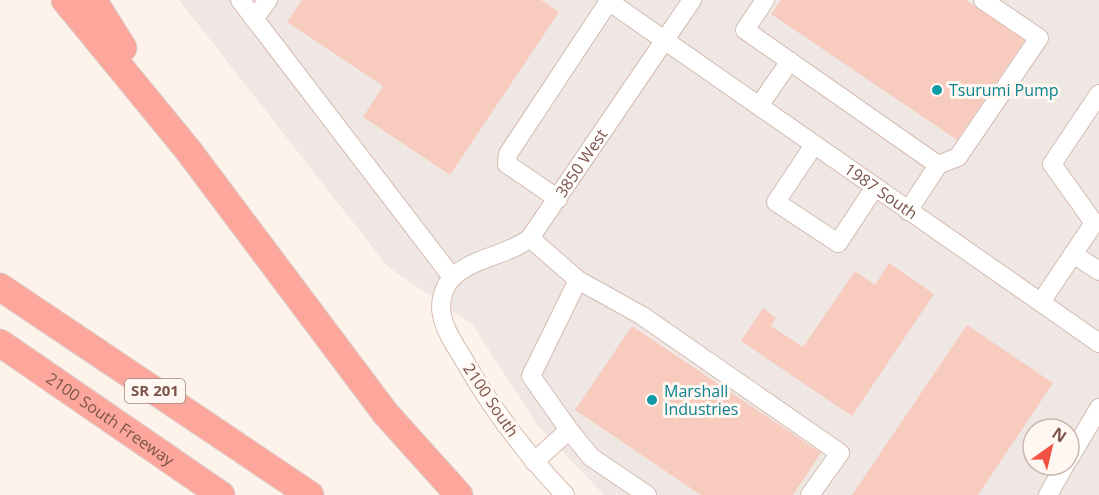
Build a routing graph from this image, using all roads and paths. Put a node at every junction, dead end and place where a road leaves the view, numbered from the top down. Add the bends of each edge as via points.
1 (65, 0) edge
2 (93, 0) edge
3 (240, 0) edge
4 (268, 0) edge
5 (692, 0) edge
6 (765, 0) edge
7 (983, 0) edge
8 (608, 1) edge
9 (254, 20) junction
10 (664, 40) junction
11 (790, 61) junction
12 (1099, 94) edge
13 (759, 106) junction
14 (814, 145) junction
15 (188, 150) junction
16 (938, 165) junction
17 (875, 187) junction
18 (558, 199) junction
19 (908, 211) junction
20 (530, 238) junction
21 (1073, 254) junction
22 (1099, 271) edge
23 (578, 280) junction
24 (448, 285) junction
25 (0, 287) edge
26 (1041, 302) junction
27 (0, 343) edge
28 (1099, 343) edge
29 (1099, 408) edge
30 (569, 430) junction
31 (1081, 439) edge
32 (534, 462) junction
33 (1058, 477) edge
34 (220, 495) edge
35 (310, 495) edge
36 (459, 495) edge
37 (565, 495) edge
38 (647, 495) edge
39 (810, 495) edge
40 (1048, 495) edge

1 - 15 highway
2 - 15 highway
3 - 9 street
4 - 9 street
5 - 10 street, 3850 West
6 - 11 street via 745,30
7 - 16 street via 1039,38 958,157
8 - 10 street, 1987 South
8 - 18 street via 508,154 507,164
9 - 24 street
10 - 13 street, 1987 South
10 - 18 street, 3850 West
11 - 13 street
11 - 16 street
12 - 21 street via 1052,164 1094,223
13 - 14 street, 1987 South
14 - 17 street, 1987 South
14 - 17 street via 776,202 838,243
15 - 36 highway via 386,414
16 - 19 street
17 - 19 street, 1987 South
18 - 20 street, 3850 West
19 - 26 street, 1987 South
20 - 23 street
20 - 24 street, 3850 West via 518,248 468,266
21 - 22 street
21 - 26 street
23 - 30 street via 531,376
23 - 39 street via 641,315 840,453
24 - 32 street, 2100 South via 441,312 445,328 482,391
25 - 35 highway, SR 201
26 - 28 street, 1987 South
27 - 34 highway, 2100 South Freeway / SR 201
29 - 31 street
30 - 32 street
30 - 38 street via 591,458
32 - 37 street, 2100 South
33 - 40 street

